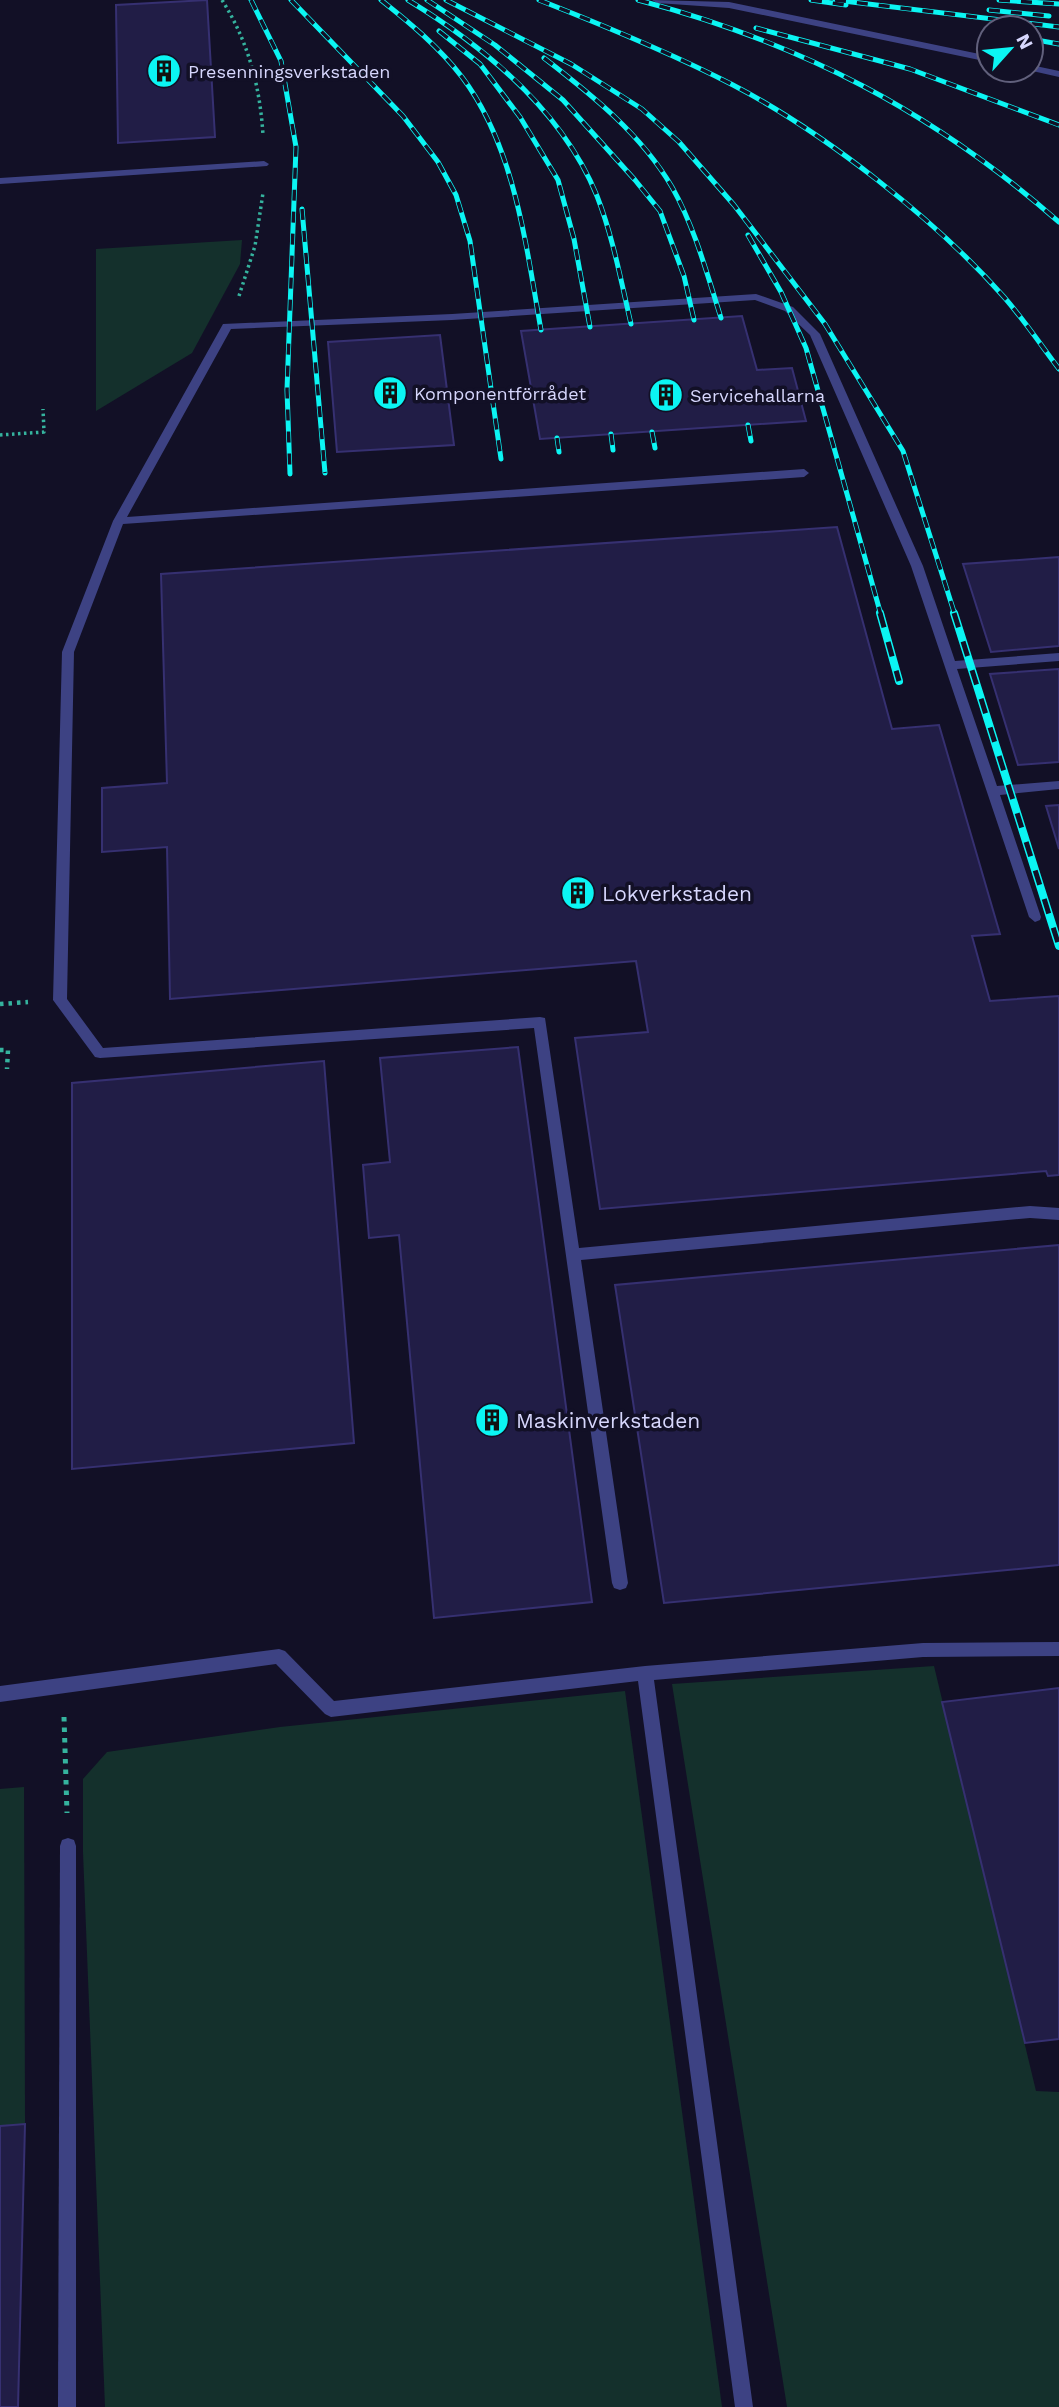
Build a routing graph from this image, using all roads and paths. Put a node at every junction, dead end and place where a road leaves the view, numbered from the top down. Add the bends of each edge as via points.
1 (222, 0) edge
2 (657, 0) edge
3 (975, 56) edge
4 (264, 164) junction
5 (0, 181) edge
6 (227, 326) junction
7 (43, 410) dead end
8 (0, 435) edge
9 (804, 473) dead end
10 (119, 521) junction
11 (1059, 657) edge
12 (951, 665) junction
13 (1059, 785) edge
14 (994, 791) junction
15 (1035, 917) dead end
16 (0, 1050) edge
17 (7, 1069) dead end
18 (1059, 1214) edge
19 (573, 1255) junction
20 (620, 1583) dead end
21 (1059, 1649) edge
22 (645, 1673) junction
23 (63, 1686) junction
24 (0, 1694) edge
25 (68, 1846) joint
26 (67, 2407) edge
27 (744, 2407) edge

1 - 4 path via 246,45 262,118
2 - 3 lane via 729,5
4 - 5 lane
4 - 6 path via 253,263
6 - 10 lane
6 - 12 lane via 756,297 789,309 815,334 918,566
7 - 8 path via 44,432
9 - 10 lane
10 - 19 lane via 68,652 60,1000 100,1052 540,1022
11 - 12 lane
12 - 14 lane
13 - 14 lane
14 - 15 lane
16 - 17 path via 8,1049
18 - 19 lane via 1030,1212
19 - 20 lane
21 - 22 lane via 923,1650
22 - 23 lane via 331,1709 279,1656
22 - 27 lane
23 - 24 lane
23 - 25 path
25 - 26 lane

